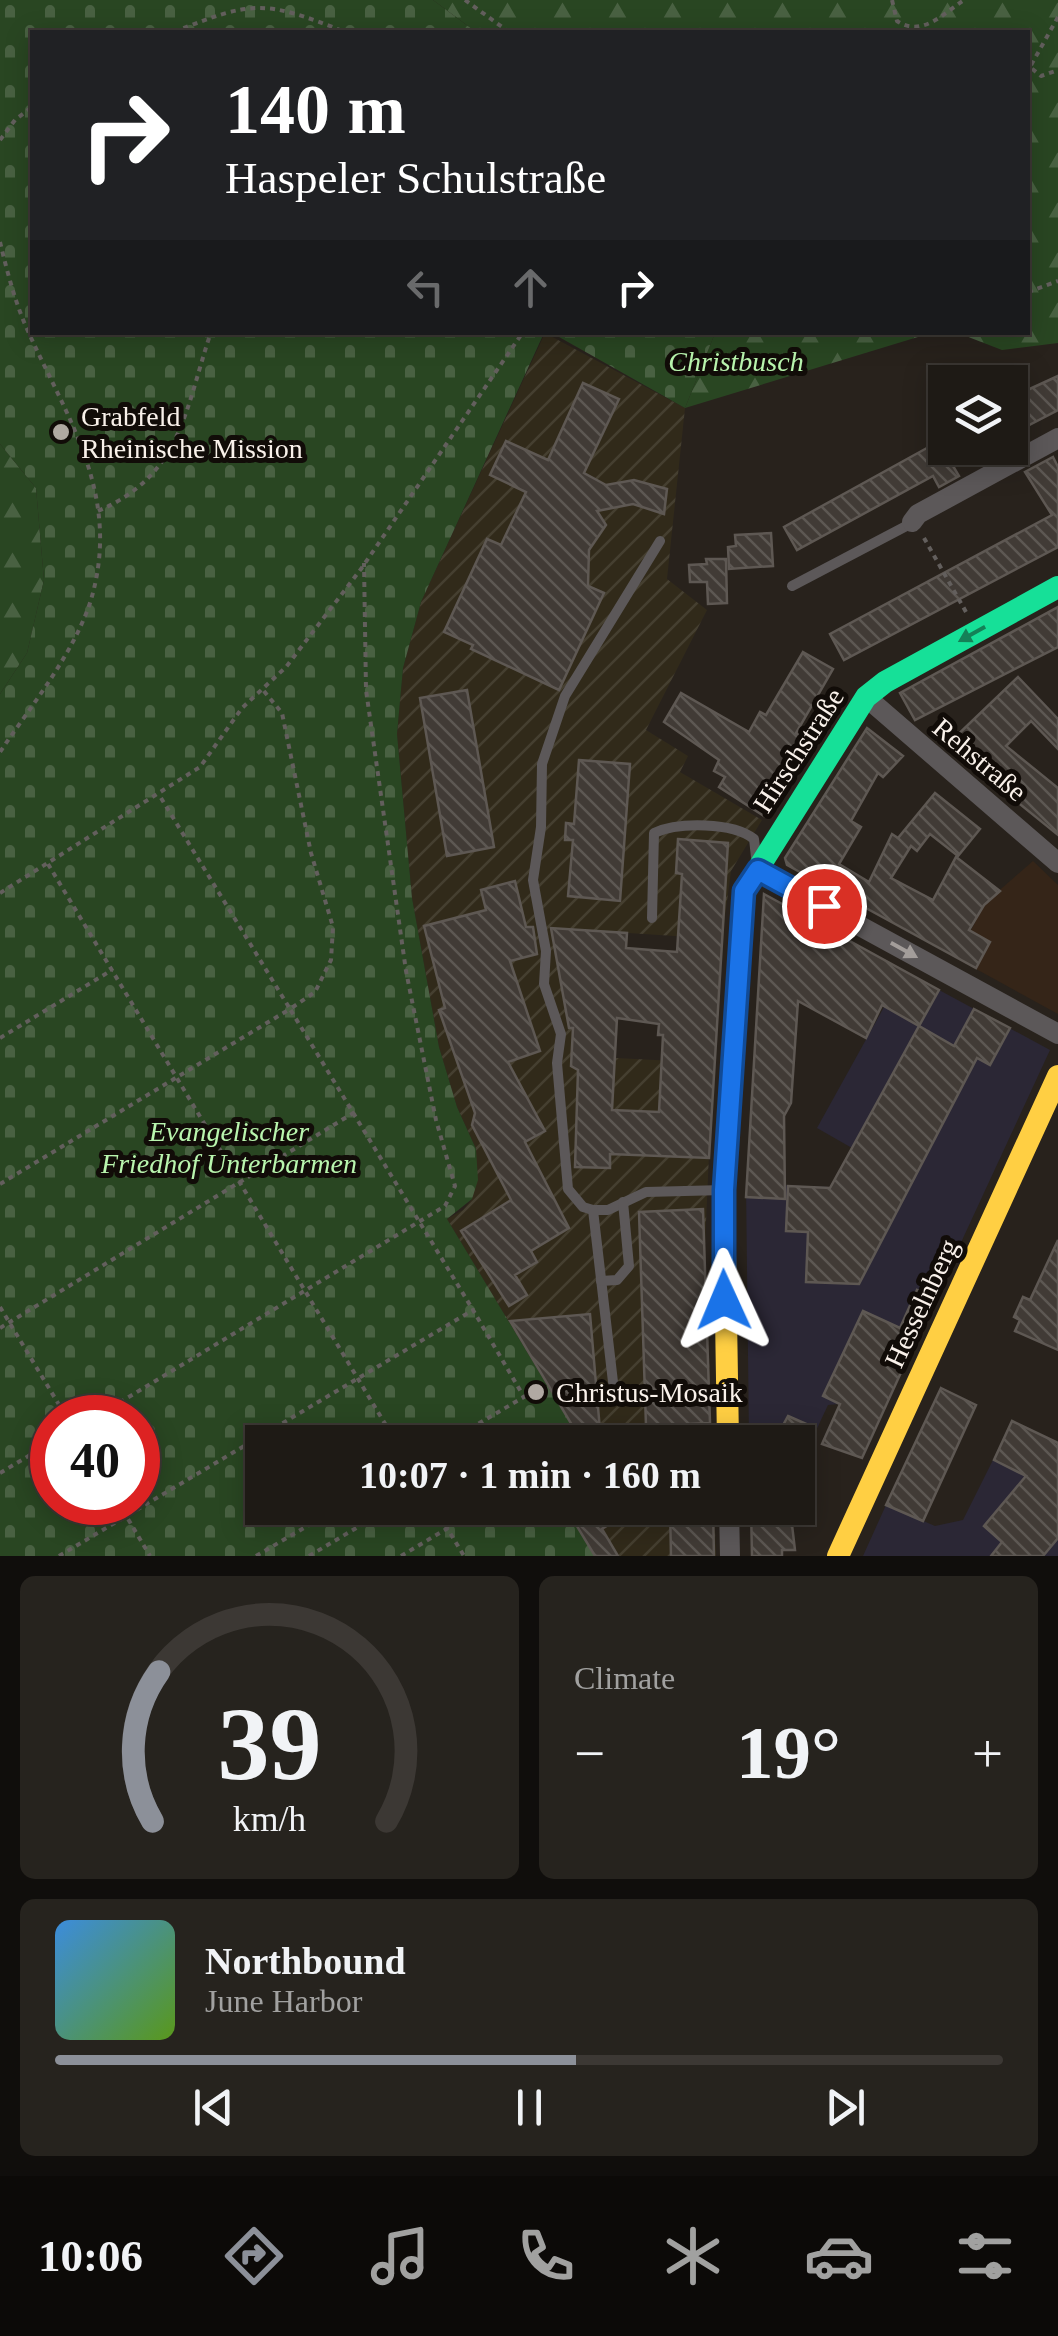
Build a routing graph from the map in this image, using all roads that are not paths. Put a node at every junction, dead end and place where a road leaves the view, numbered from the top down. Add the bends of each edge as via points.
1 (1058, 438) edge
2 (913, 522) joint
3 (660, 541) dead end
4 (792, 586) dead end
5 (1058, 587) edge
6 (866, 697) junction
7 (1058, 864) edge
8 (758, 870) junction
9 (652, 918) dead end
10 (1058, 1034) edge
11 (1058, 1076) edge
12 (724, 1190) junction
13 (623, 1202) junction
14 (593, 1210) junction
15 (601, 1281) junction
16 (613, 1382) dead end
17 (728, 1425) edge
18 (729, 1525) edge
19 (730, 1556) edge
20 (838, 1556) edge

1 - 2 street
2 - 4 lane
3 - 14 lane via 565,696 542,764 532,880 546,952 544,984 561,1034 563,1172 568,1189
5 -> 6 street, Hirschstraße
6 - 7 street, Rehstraße
6 - 8 street, Hirschstraße
8 - 9 lane via 754,839 744,831 670,826 654,834
8 -> 10 street
8 - 12 street via 744,891
11 - 20 street, Hesselnberg
12 - 13 lane via 646,1192
12 - 17 street
13 - 14 lane
13 - 15 lane via 629,1266 617,1280
14 - 15 lane
15 - 16 lane
18 - 19 street

